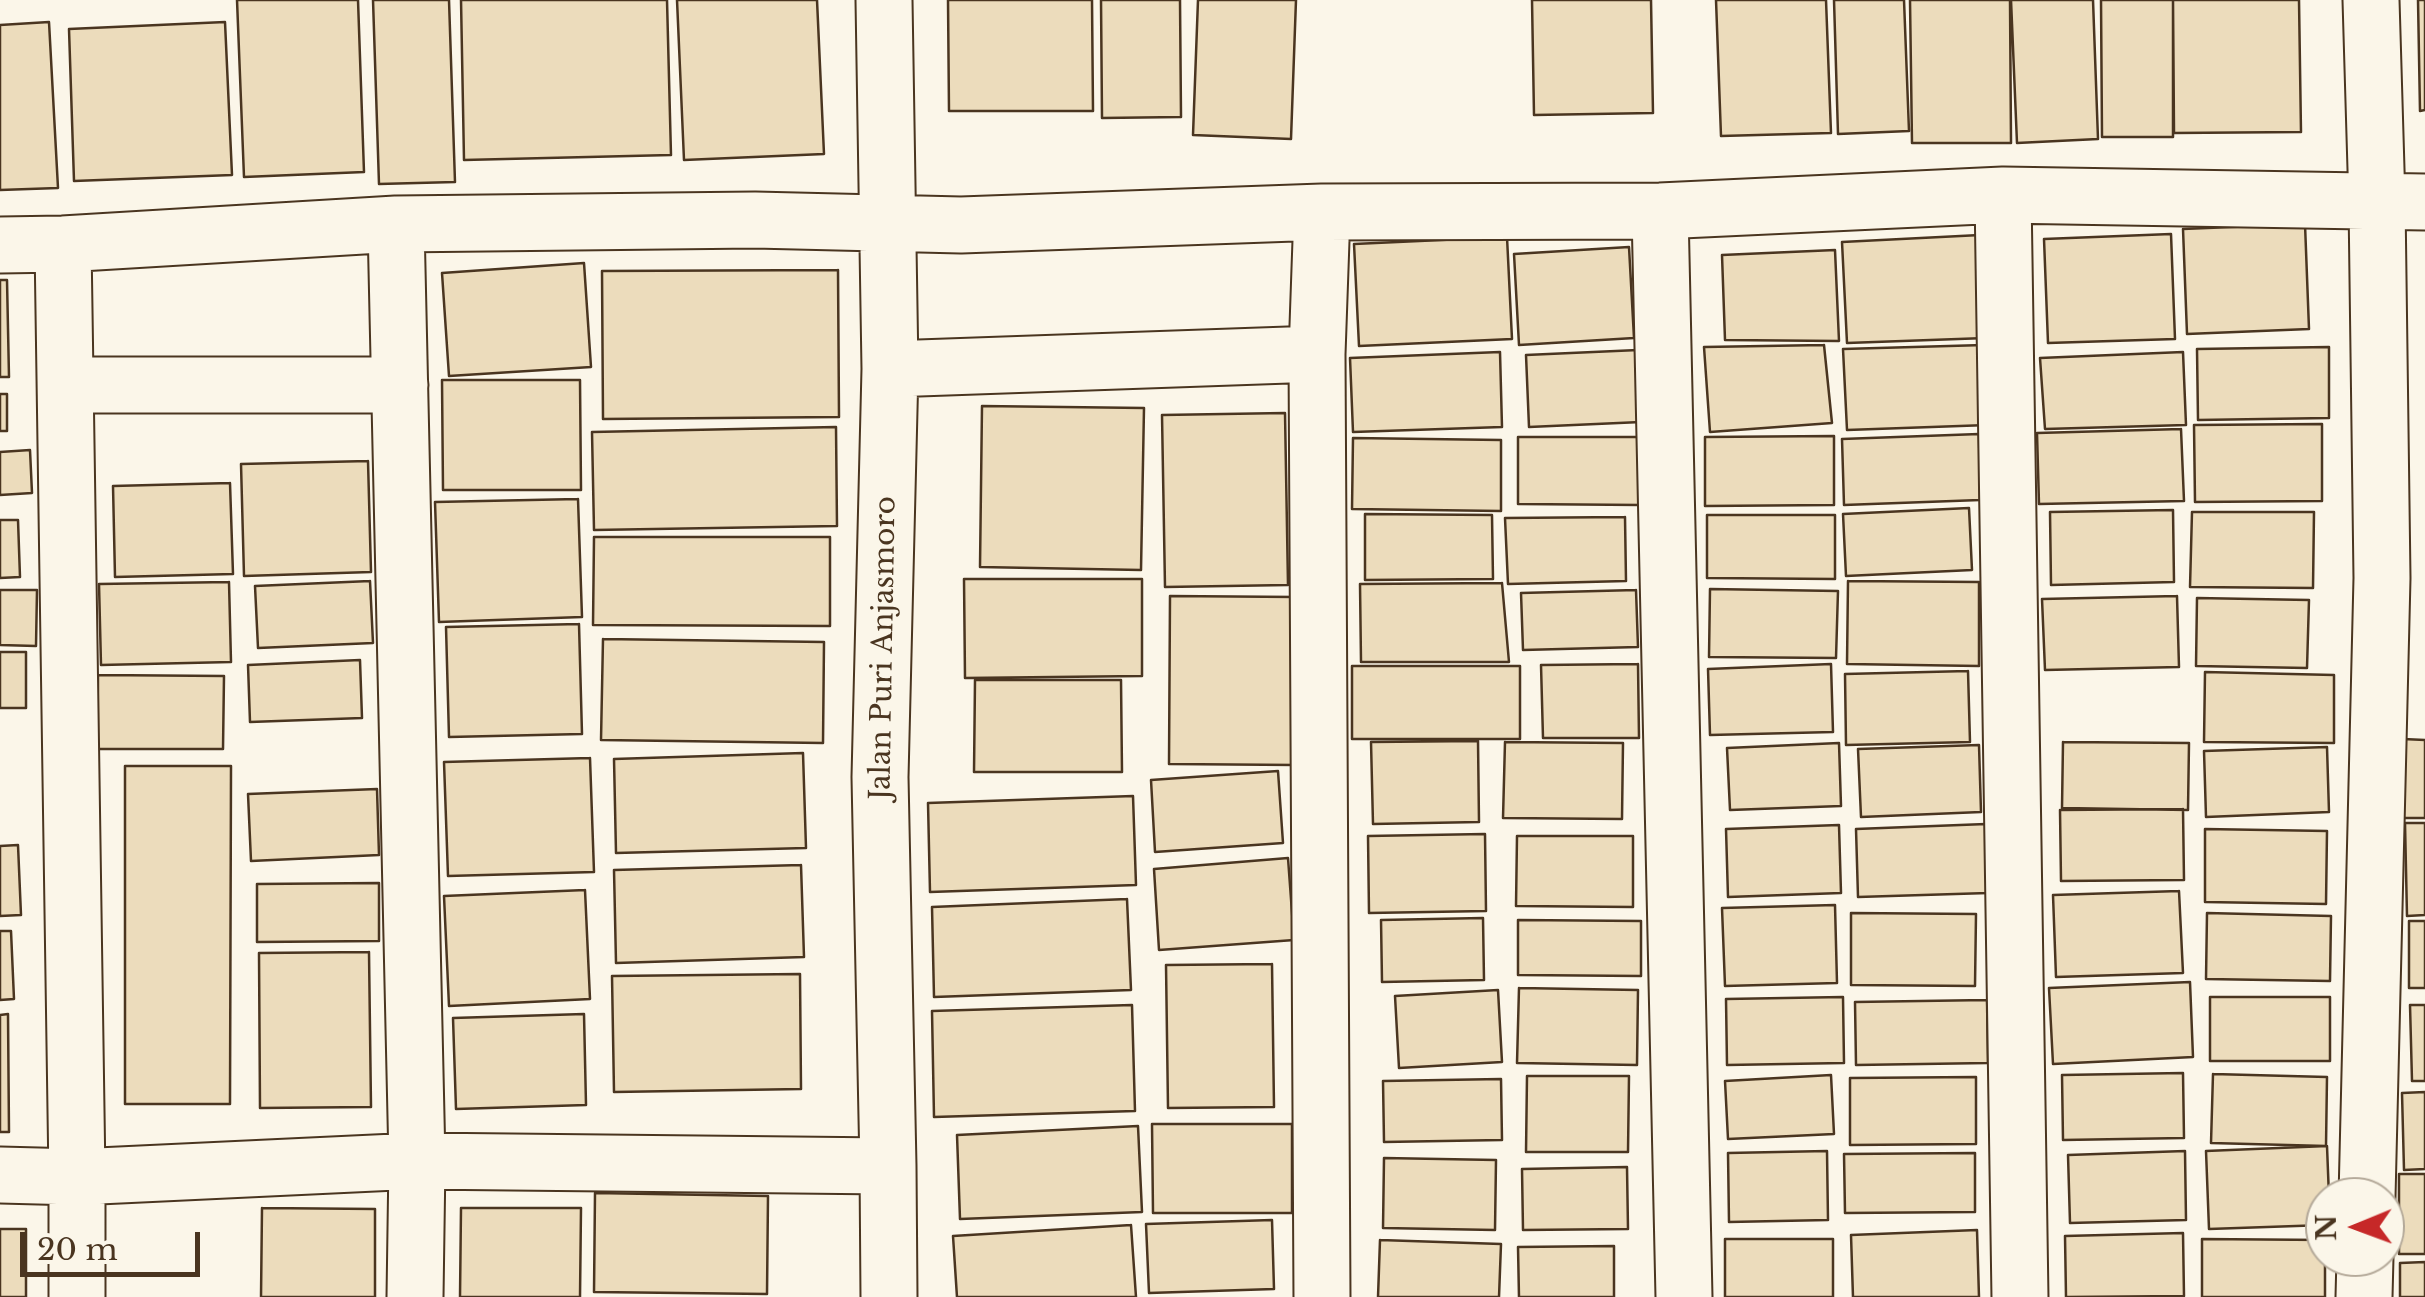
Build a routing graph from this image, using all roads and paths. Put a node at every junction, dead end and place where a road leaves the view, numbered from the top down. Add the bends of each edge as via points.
1 (884, 0) edge
2 (2371, 0) edge
3 (2004, 194) junction
4 (2401, 203) edge
5 (1660, 210) junction
6 (1322, 212) junction
7 (396, 224) junction
8 (889, 224) junction
9 (0, 244) edge
10 (62, 244) junction
11 (1318, 354) junction
12 (890, 369) junction
13 (66, 385) junction
14 (400, 385) junction
15 (2403, 578) edge
16 (417, 1161) junction
17 (888, 1166) junction
18 (0, 1175) edge
19 (77, 1177) junction
20 (2368, 1177) edge
21 (76, 1297) edge
22 (415, 1297) edge
23 (889, 1297) edge
24 (1322, 1297) edge
25 (1684, 1297) edge
26 (2020, 1297) edge

1 - 8 street, Jalan Puri Anjasmoro
2 - 4 street
3 - 4 street
3 - 5 street
3 - 26 street
4 - 15 street
5 - 6 street
5 - 25 street
6 - 8 street
6 - 11 street
7 - 8 street
7 - 10 street
7 - 14 street
8 - 12 street, Jalan Puri Anjasmoro
9 - 10 street
10 - 13 street
11 - 12 street
11 - 24 street
12 - 17 street, Jalan Puri Anjasmoro via 880,777
13 - 14 street
13 - 19 street
14 - 16 street
15 - 20 street
16 - 17 street
16 - 19 street
16 - 22 street
17 - 23 street, Jalan Puri Anjasmoro
18 - 19 street
19 - 21 street

